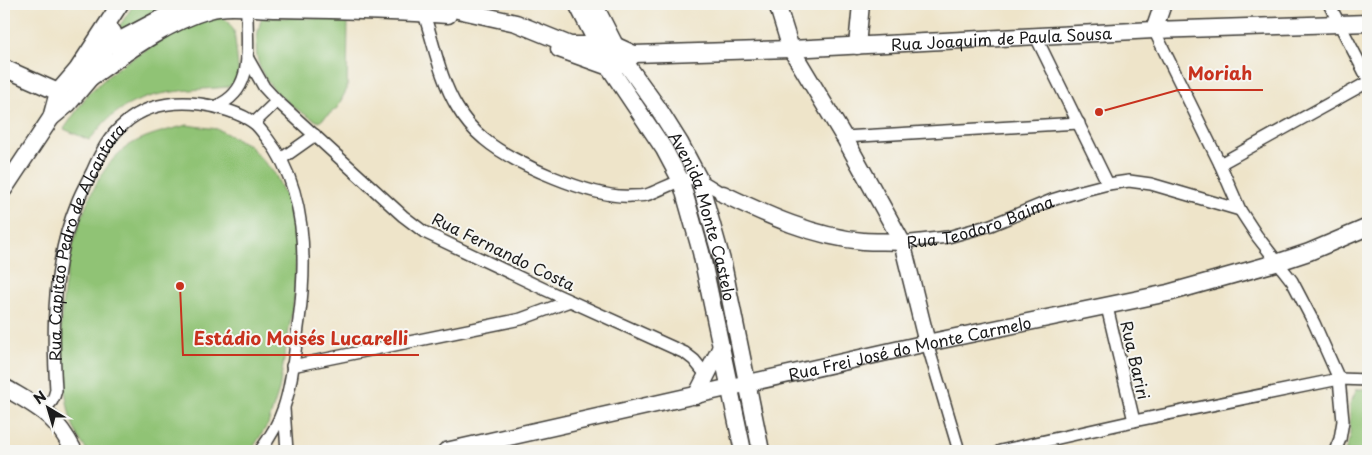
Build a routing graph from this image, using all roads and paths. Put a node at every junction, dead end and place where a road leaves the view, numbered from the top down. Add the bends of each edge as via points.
1 (120, 4) edge
2 (128, 4) edge
3 (193, 4) edge
4 (577, 4) edge
5 (594, 4) edge
6 (777, 4) edge
7 (861, 4) edge
8 (1163, 4) edge
9 (1328, 4) edge
10 (249, 6) edge
11 (426, 7) edge
12 (172, 8) edge
13 (1368, 23) edge
14 (1340, 24) junction
15 (1154, 30) junction
16 (1036, 36) junction
17 (614, 45) junction
18 (597, 46) junction
19 (857, 46) junction
20 (104, 48) junction
21 (791, 49) junction
22 (247, 57) junction
23 (630, 58) junction
24 (609, 67) junction
25 (4, 68) edge
26 (84, 74) junction
27 (1368, 80) edge
28 (58, 92) junction
29 (277, 101) junction
30 (216, 106) junction
31 (51, 118) junction
32 (254, 123) junction
33 (1079, 123) junction
34 (315, 135) junction
35 (844, 137) junction
36 (281, 159) junction
37 (1220, 164) junction
38 (698, 180) junction
39 (682, 181) junction
40 (1108, 184) junction
41 (4, 189) edge
42 (723, 194) joint
43 (1240, 210) junction
44 (1368, 227) edge
45 (902, 242) junction
46 (1279, 262) junction
47 (570, 301) junction
48 (1107, 307) junction
49 (927, 343) junction
50 (721, 347) junction
51 (292, 366) junction
52 (707, 376) junction
53 (1339, 379) junction
54 (1368, 380) edge
55 (748, 383) junction
56 (730, 388) junction
57 (4, 389) edge
58 (696, 396) junction
59 (284, 407) junction
60 (42, 410) junction
61 (1134, 422) junction
62 (74, 451) edge
63 (260, 451) edge
64 (287, 451) edge
65 (446, 451) edge
66 (743, 451) edge
67 (761, 451) edge
68 (960, 451) edge
69 (1000, 451) edge
70 (1335, 451) edge

1 - 26 main road
2 - 20 main road
3 - 12 main road
4 - 18 main road, Avenida Monte Castelo
5 - 17 main road, Avenida Monte Castelo
6 - 21 main road
7 - 19 main road
8 - 15 main road
9 - 14 street
10 - 11 main road via 348,10
10 - 22 street, Rua Fernando Costa
10 - 26 main road via 209,10 174,24
11 - 18 main road via 516,23 570,45
11 - 24 main road via 511,29
11 - 39 street via 448,90 457,108 485,140 504,153 549,175 611,196 646,195
12 - 20 main road
13 - 14 main road, Rua Joaquim de Paula Sousa
14 - 15 main road, Rua Joaquim de Paula Sousa
14 - 27 street
15 - 16 main road, Rua Joaquim de Paula Sousa
15 - 37 street
16 - 19 main road, Rua Joaquim de Paula Sousa
16 - 33 street
17 - 18 main road
17 - 23 main road, Avenida Monte Castelo
18 - 24 main road, Avenida Monte Castelo
19 - 21 main road, Rua Joaquim de Paula Sousa
20 - 26 main road via 86,60
21 - 23 main road, Rua Joaquim de Paula Sousa
21 - 35 main road
22 - 29 street, Rua Fernando Costa via 264,87
22 - 30 street, Rua Fernando Costa via 241,87 232,97
23 - 24 main road, Rua Joaquim de Paula Sousa
23 - 38 main road, Avenida Monte Castelo
24 - 39 main road, Avenida Monte Castelo
25 - 28 main road
26 - 28 main road
26 - 31 main road via 68,104
27 - 37 street
28 - 31 main road
29 - 32 street
29 - 34 street, Rua Fernando Costa
30 - 32 street, Rua Capitão Pedro de Alcantara
30 - 60 street, Rua Capitão Pedro de Alcantara via 165,104 144,110 124,123 101,152 68,229 54,323 56,390 54,399
31 - 41 main road
32 - 36 street
33 - 35 street
33 - 40 street
34 - 36 street
34 - 47 street, Rua Fernando Costa via 424,232
35 - 45 main road
36 - 51 street via 301,224 300,312
37 - 43 street
38 - 39 street
38 - 42 street
38 - 55 main road, Avenida Monte Castelo via 723,264
39 - 50 main road, Avenida Monte Castelo
40 - 43 street, Rua Teodoro Baima via 1130,181 1151,184
40 - 45 street, Rua Teodoro Baima via 1052,200 991,225 948,238
42 - 45 main road, Rua Teodoro Baima via 796,226 863,241
43 - 46 street
44 - 46 main road, Rua Frei José do Monte Carmelo
45 - 49 main road
46 - 48 main road, Rua Frei José do Monte Carmelo
46 - 53 street via 1301,298
47 - 51 street via 521,319
47 - 52 street, Rua Fernando Costa via 685,353
48 - 49 main road, Rua Frei José do Monte Carmelo
48 - 61 street, Rua Bariri
49 - 55 main road, Rua Frei José do Monte Carmelo
49 - 68 street
50 - 52 main road
50 - 56 main road, Avenida Monte Castelo
51 - 59 street
52 - 58 main road
53 - 54 street
53 - 61 street
53 - 70 street via 1343,421
55 - 56 main road, Rua Frei José do Monte Carmelo
55 - 67 main road, Avenida Monte Castelo
56 - 58 main road, Rua Frei José do Monte Carmelo
56 - 66 main road, Avenida Monte Castelo
57 - 60 main road
58 - 65 main road, Rua Frei José do Monte Carmelo
59 - 63 street
59 - 64 street
60 - 62 main road via 59,425
61 - 69 street

